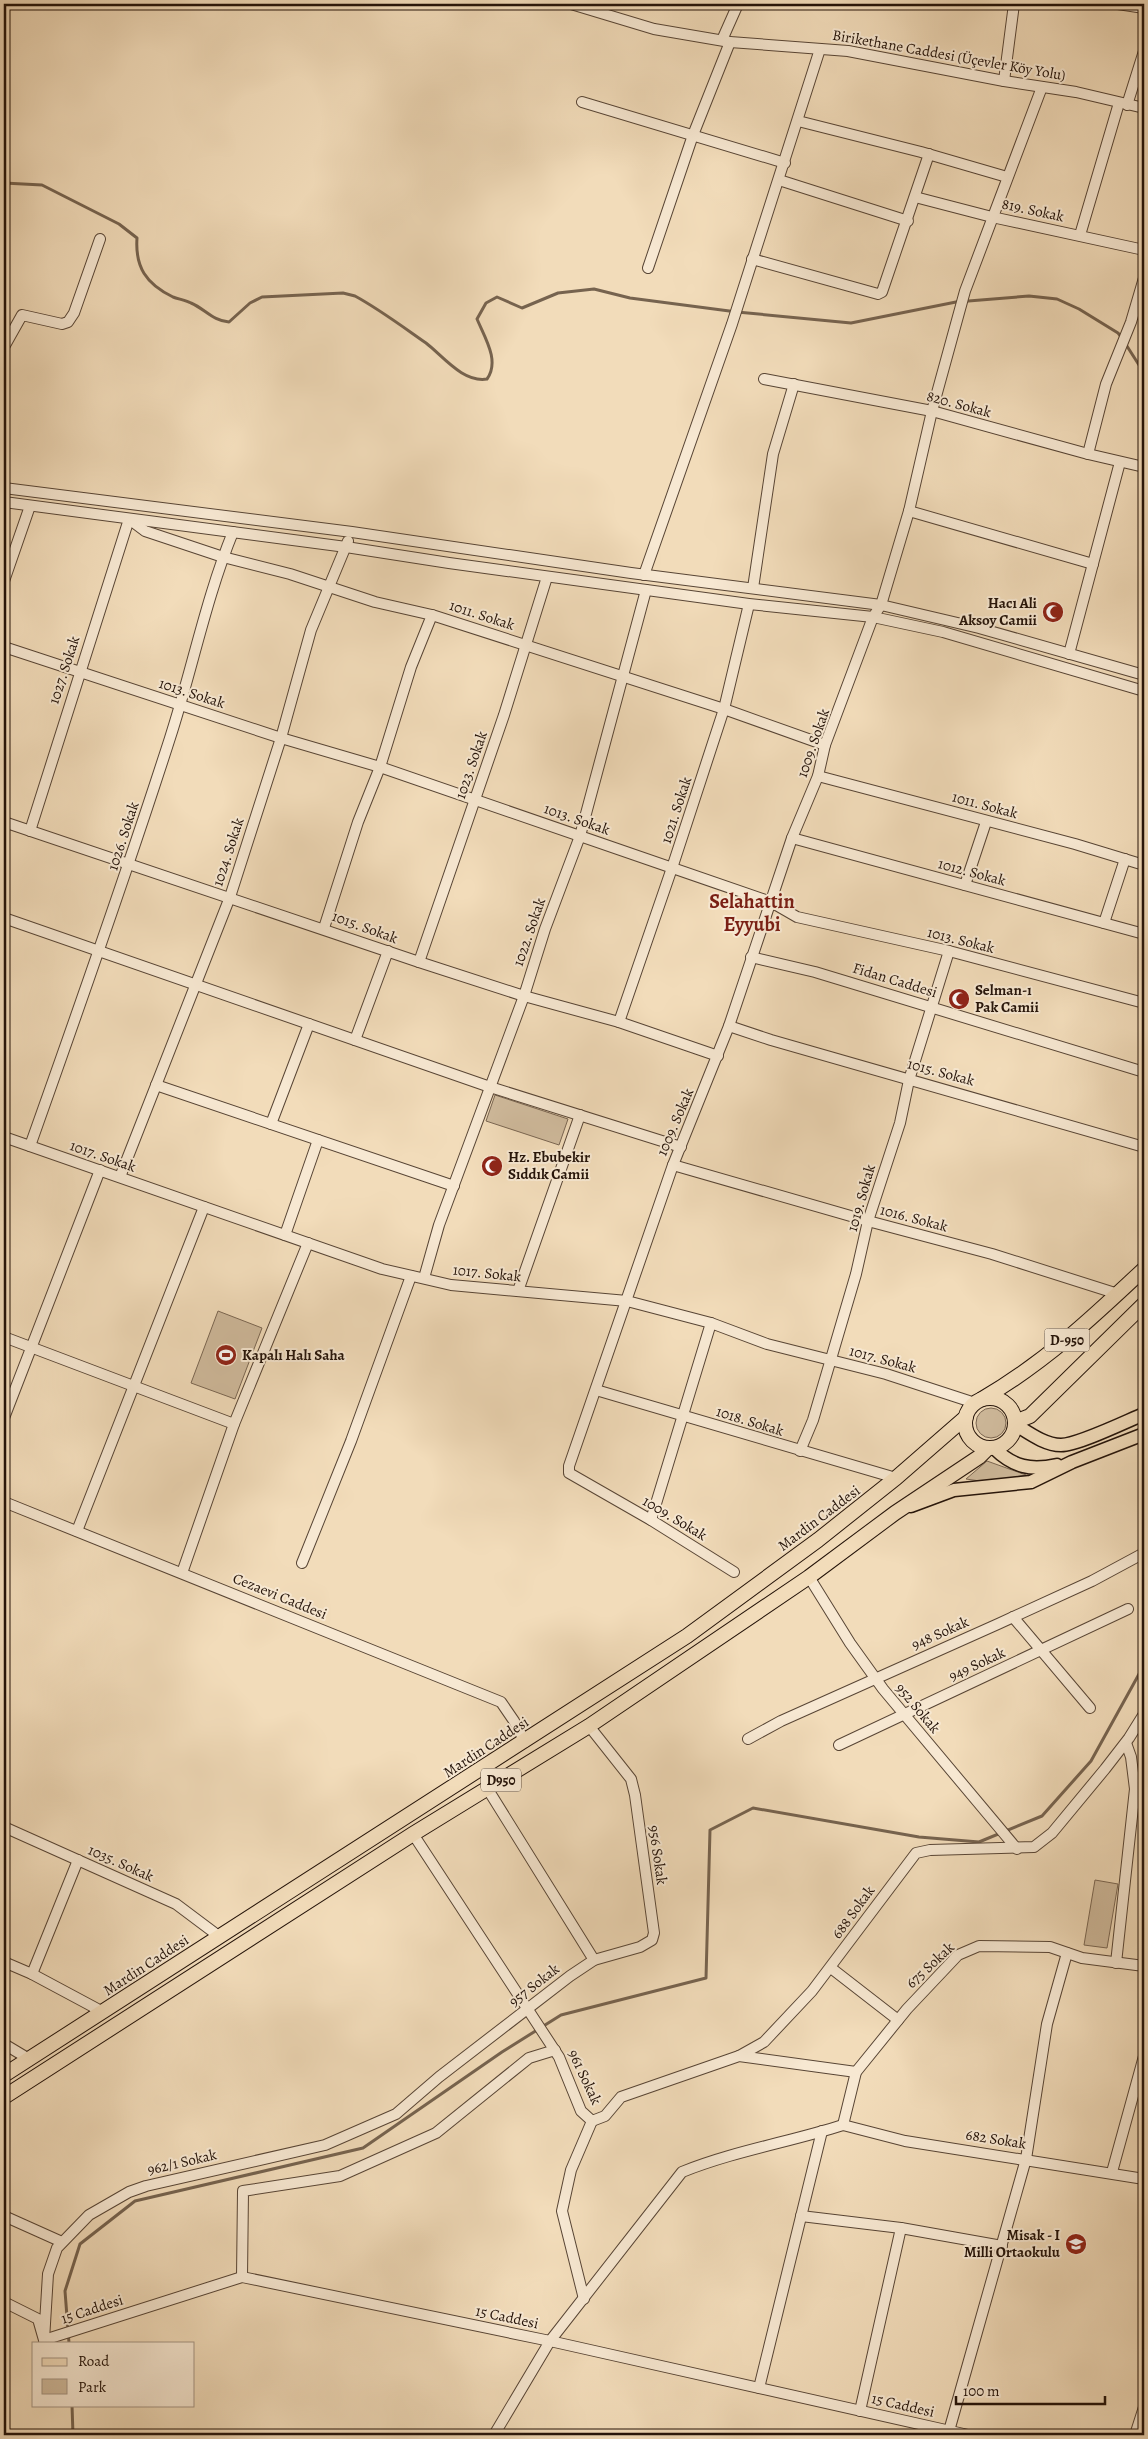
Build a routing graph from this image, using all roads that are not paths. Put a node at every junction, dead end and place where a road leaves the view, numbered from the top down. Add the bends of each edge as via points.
1 (572, 4) edge
2 (738, 4) edge
3 (1014, 4) edge
4 (1118, 4) edge
5 (1144, 8) edge
6 (726, 41) junction
7 (820, 49) junction
8 (1144, 51) edge
9 (1004, 81) junction
10 (1042, 87) junction
11 (582, 102) dead end
12 (1123, 104) junction
13 (1144, 108) edge
14 (798, 121) junction
15 (693, 135) junction
16 (929, 154) junction
17 (785, 163) junction
18 (1007, 177) junction
19 (779, 180) junction
20 (915, 197) junction
21 (992, 217) junction
22 (908, 221) junction
23 (1080, 235) junction
24 (100, 239) dead end
25 (1144, 250) edge
26 (752, 259) junction
27 (648, 268) dead end
28 (1144, 278) edge
29 (4, 347) edge
30 (764, 379) dead end
31 (794, 384) junction
32 (932, 411) junction
33 (1088, 454) junction
34 (1120, 462) junction
35 (1144, 467) edge
36 (4, 488) edge
37 (4, 502) edge
38 (30, 506) junction
39 (909, 511) junction
40 (129, 519) junction
41 (233, 532) junction
42 (352, 532) junction
43 (346, 547) junction
44 (223, 557) junction
45 (1093, 564) junction
46 (644, 575) junction
47 (547, 577) junction
48 (4, 580) edge
49 (327, 588) junction
50 (752, 588) junction
51 (646, 590) junction
52 (749, 604) junction
53 (881, 605) junction
54 (432, 615) junction
55 (873, 618) junction
56 (526, 645) junction
57 (4, 647) edge
58 (1069, 654) junction
59 (79, 671) junction
60 (1144, 675) edge
61 (622, 677) junction
62 (1144, 690) edge
63 (181, 705) junction
64 (724, 709) junction
65 (281, 738) junction
66 (825, 745) junction
67 (380, 767) junction
68 (818, 776) junction
69 (475, 799) junction
70 (4, 822) edge
71 (986, 822) junction
72 (30, 830) junction
73 (580, 836) junction
74 (792, 838) junction
75 (1125, 859) junction
76 (130, 864) junction
77 (1144, 865) edge
78 (672, 868) junction
79 (965, 885) junction
80 (230, 897) junction
81 (771, 902) junction
82 (5, 922) edge
83 (1104, 923) junction
84 (324, 928) junction
85 (1144, 934) edge
86 (100, 951) junction
87 (388, 951) junction
88 (949, 951) junction
89 (751, 957) junction
90 (419, 962) junction
91 (196, 984) junction
92 (524, 996) junction
93 (1144, 1003) edge
94 (932, 1007) junction
95 (619, 1022) junction
96 (309, 1024) junction
97 (729, 1026) junction
98 (355, 1040) junction
99 (718, 1056) junction
100 (1144, 1072) edge
101 (909, 1080) junction
102 (156, 1085) junction
103 (490, 1086) junction
104 (580, 1114) junction
105 (271, 1124) junction
106 (4, 1137) edge
107 (318, 1140) junction
108 (30, 1146) junction
109 (681, 1146) junction
110 (1144, 1147) edge
111 (673, 1165) junction
112 (100, 1170) junction
113 (120, 1177) junction
114 (454, 1186) junction
115 (204, 1207) junction
116 (868, 1221) junction
117 (285, 1235) junction
118 (308, 1243) junction
119 (1144, 1269) edge
120 (411, 1276) junction
121 (424, 1278) junction
122 (518, 1291) junction
123 (1118, 1294) junction
124 (627, 1301) junction
125 (1144, 1304) edge
126 (711, 1323) junction
127 (4, 1337) edge
128 (31, 1348) junction
129 (830, 1360) junction
130 (134, 1386) junction
131 (596, 1390) junction
132 (978, 1401) junction
133 (1144, 1414) edge
134 (683, 1416) junction
135 (966, 1416) junction
136 (4, 1418) edge
137 (1015, 1423) junction
138 (234, 1424) junction
139 (1144, 1434) edge
140 (991, 1448) junction
141 (800, 1451) junction
142 (1072, 1462) junction
143 (896, 1478) junction
144 (4, 1502) edge
145 (895, 1513) junction
146 (651, 1520) junction
147 (77, 1531) junction
148 (1144, 1553) edge
149 (302, 1563) dead end
150 (734, 1572) dead end
151 (182, 1573) junction
152 (809, 1577) junction
153 (1128, 1609) dead end
154 (1013, 1617) junction
155 (1040, 1651) junction
156 (876, 1678) junction
157 (1090, 1708) dead end
158 (905, 1714) junction
159 (1144, 1714) edge
160 (588, 1726) junction
161 (748, 1739) dead end
162 (525, 1742) junction
163 (1126, 1742) junction
164 (839, 1745) dead end
165 (487, 1788) junction
166 (4, 1828) edge
167 (413, 1834) junction
168 (1017, 1849) junction
169 (78, 1860) junction
170 (220, 1937) junction
171 (1066, 1953) junction
172 (594, 1960) junction
173 (4, 1962) edge
174 (1116, 1963) junction
175 (1144, 1966) edge
176 (831, 1968) junction
177 (32, 1974) junction
178 (527, 2010) junction
179 (103, 2012) junction
180 (898, 2020) junction
181 (4, 2044) edge
182 (553, 2047) junction
183 (739, 2056) junction
184 (1144, 2056) edge
185 (29, 2059) junction
186 (856, 2072) junction
187 (4, 2075) edge
188 (4, 2097) edge
189 (592, 2121) junction
190 (843, 2125) junction
191 (822, 2131) junction
192 (325, 2145) joint
193 (1026, 2159) junction
194 (1112, 2172) junction
195 (1144, 2179) edge
196 (4, 2216) edge
197 (801, 2216) junction
198 (901, 2228) junction
199 (62, 2242) junction
200 (1002, 2246) junction
201 (242, 2277) junction
202 (584, 2299) junction
203 (4, 2302) edge
204 (44, 2340) junction
205 (550, 2341) junction
206 (759, 2388) junction
207 (1144, 2407) edge
208 (860, 2411) junction
209 (949, 2431) junction
210 (494, 2435) edge
211 (968, 2435) edge
212 (1135, 2435) edge

1 - 6 street, Birikethane Caddesi (Üçevler Köy Yolu) via 654,29
2 - 6 street
3 - 9 street
4 - 5 street
6 - 7 street, Birikethane Caddesi (Üçevler Köy Yolu)
6 - 15 street
7 - 9 street, Birikethane Caddesi (Üçevler Köy Yolu) via 848,51
7 - 14 street
8 - 12 street
9 - 10 street, Birikethane Caddesi (Üçevler Köy Yolu)
10 - 12 street, Birikethane Caddesi (Üçevler Köy Yolu)
10 - 18 street, 1009. Sokak
11 - 15 street
12 - 13 street, Birikethane Caddesi (Üçevler Köy Yolu)
12 - 23 street
14 - 16 street
14 - 17 street
15 - 17 street
15 - 27 street
16 - 18 street
16 - 20 street
17 - 19 street
18 - 21 street, 1009. Sokak
19 - 22 street
19 - 26 street
20 - 21 street, 819. Sokak
20 - 22 street
21 - 23 street, 819. Sokak
21 - 32 street, 1009. Sokak via 965,291
22 - 26 street via 885,285 878,294
23 - 25 street, 819. Sokak
24 - 29 street via 68,322 62,324 22,316
26 - 46 street
28 - 33 street via 1131,322 1106,384
30 - 31 street, 820. Sokak
31 - 32 street, 820. Sokak
31 - 50 street via 773,454
32 - 33 street, 820. Sokak
32 - 39 street, 1009. Sokak
33 - 34 street, 820. Sokak
34 - 35 street, 820. Sokak
34 - 45 street
36 - 42 street
37 - 38 street
38 - 40 street
38 - 48 street
39 - 45 street
39 - 53 street, 1009. Sokak
40 - 41 street
40 - 44 street, 1011. Sokak via 145,530
40 - 59 street, 1027. Sokak
41 - 43 street
41 - 44 street, 1026. Sokak
42 - 43 street, 1024. Sokak
42 - 46 street
43 - 47 street
43 - 49 street, 1024. Sokak
44 - 49 street, 1011. Sokak via 290,574
44 - 63 street, 1026. Sokak
45 - 58 street
46 - 50 street
47 - 51 street
47 - 56 street, 1023. Sokak
49 - 54 street, 1011. Sokak
49 - 65 street, 1024. Sokak via 311,630
50 - 53 street
51 - 52 street
51 - 61 street, 1022. Sokak
52 - 55 street
52 - 64 street, 1021. Sokak
53 - 55 street, 1009. Sokak
53 - 58 street
54 - 56 street, 1011. Sokak
54 - 67 street via 411,667
55 - 62 street via 943,632
55 - 66 street, 1009. Sokak
56 - 61 street, 1011. Sokak
56 - 69 street, 1023. Sokak
57 - 59 street, 1013. Sokak
58 - 60 street
59 - 63 street, 1013. Sokak
59 - 72 street, 1027. Sokak
61 - 64 street, 1011. Sokak
61 - 73 street, 1022. Sokak
63 - 65 street, 1013. Sokak
63 - 76 street, 1026. Sokak
64 - 66 street, 1011. Sokak
64 - 78 street, 1021. Sokak
65 - 67 street, 1013. Sokak
65 - 80 street, 1024. Sokak
66 - 68 street, 1009. Sokak
67 - 69 street, 1013. Sokak
67 - 84 street via 358,822
68 - 71 street, 1011. Sokak
68 - 74 street, 1009. Sokak
69 - 73 street, 1013. Sokak
69 - 90 street, 1023. Sokak
70 - 72 street, 1015. Sokak
71 - 75 street, 1011. Sokak
71 - 79 street
72 - 76 street, 1015. Sokak
73 - 78 street, 1013. Sokak
73 - 92 street, 1022. Sokak
74 - 79 street, 1012. Sokak
74 - 81 street, 1009. Sokak
75 - 77 street, 1011. Sokak
75 - 83 street
76 - 80 street, 1015. Sokak
76 - 86 street, 1026. Sokak
78 - 81 street, 1013. Sokak
78 - 95 street, 1021. Sokak
79 - 83 street, 1012. Sokak
80 - 84 street, 1015. Sokak
80 - 91 street, 1024. Sokak
81 - 88 street, 1013. Sokak via 797,917
81 - 89 street, 1009. Sokak
82 - 86 street
83 - 85 street, 1012. Sokak
84 - 87 street, 1015. Sokak
86 - 91 street
86 - 108 street, 1026. Sokak
87 - 90 street, 1015. Sokak
87 - 98 street
88 - 93 street, 1013. Sokak
88 - 94 street, 1019. Sokak
89 - 94 street, Fidan Caddesi via 815,972
89 - 97 street, 1009. Sokak
90 - 92 street, 1015. Sokak
91 - 96 street
91 - 102 street, 1024. Sokak
92 - 95 street, 1015. Sokak
92 - 103 street, 1022. Sokak
94 - 100 street, Fidan Caddesi
94 - 101 street, 1019. Sokak
95 - 99 street, 1015. Sokak
96 - 98 street
96 - 105 street
97 - 99 street, 1009. Sokak
97 - 101 street, 1015. Sokak
98 - 103 street
99 - 109 street, 1009. Sokak
101 - 110 street, 1015. Sokak
101 - 116 street, 1019. Sokak via 900,1123
102 - 105 street
102 - 113 street, 1024. Sokak
103 - 104 street
103 - 114 street, 1022. Sokak
104 - 109 street
104 - 122 street
105 - 107 street
106 - 108 street, 1017. Sokak
107 - 114 street
107 - 117 street
108 - 112 street, 1017. Sokak
109 - 111 street, 1009. Sokak
111 - 116 street, 1016. Sokak
111 - 124 street, 1009. Sokak
112 - 113 street, 1017. Sokak
112 - 128 street
113 - 115 street, 1017. Sokak
114 - 121 street, 1022. Sokak
115 - 117 street, 1017. Sokak
115 - 130 street
116 - 123 street, 1016. Sokak via 992,1254
116 - 129 street, 1019. Sokak
117 - 118 street, 1017. Sokak
118 - 120 street, 1017. Sokak
118 - 138 street
119 - 123 highway, D-950
120 - 121 street, 1017. Sokak
120 - 149 street
121 - 122 street, 1017. Sokak via 451,1285
122 - 124 street, 1017. Sokak
123 - 132 highway, D-950 via 1076,1333
124 - 126 street, 1017. Sokak
124 - 131 street, 1009. Sokak
125 - 137 highway, D-950 via 1030,1416
126 - 129 street, 1017. Sokak via 767,1344
126 - 134 street
127 - 128 street
128 - 130 street
128 - 136 street
129 - 132 street, 1017. Sokak
129 - 141 street, 1019. Sokak via 813,1420
130 - 138 street
130 - 147 street
131 - 134 street, 1018. Sokak
131 - 146 street, 1009. Sokak via 569,1473
132 - 135 highway, Mardin Caddesi
132 - 137 highway via 998,1399 1006,1403
133 - 137 main road via 1062,1445 1046,1442
134 - 141 street, 1018. Sokak
134 - 146 street
135 - 140 highway via 971,1440
135 - 143 highway, Mardin Caddesi / D950
137 - 140 highway via 1009,1440
138 - 151 street
139 - 142 main road
140 - 142 main road via 1007,1461 1028,1467 1045,1468
140 - 145 highway, D950
141 - 143 street, 1018. Sokak
142 - 145 main road via 1031,1482 954,1490
143 - 162 highway, Mardin Caddesi / D950 via 687,1636
144 - 147 street, Cezaevi Caddesi
145 - 152 highway, D950
146 - 150 street, 1009. Sokak
147 - 151 street, Cezaevi Caddesi
148 - 154 street, 948 Sokak
151 - 162 street, Cezaevi Caddesi via 501,1702
152 - 156 street, 952 Sokak
152 - 160 highway, D950
153 - 155 street, 949 Sokak
154 - 155 street
154 - 156 street, 948 Sokak
155 - 157 street
155 - 158 street, 949 Sokak
156 - 158 street, 952 Sokak
156 - 161 street, 948 Sokak
158 - 164 street, 949 Sokak
158 - 168 street, 952 Sokak
159 - 163 street
160 - 165 highway, D950
160 - 172 street, 956 Sokak via 631,1779 654,1933 652,1940 640,1947
162 - 170 highway, Mardin Caddesi / D950
163 - 168 street via 1052,1833 1034,1847
163 - 174 street via 1135,1789
165 - 167 highway, D950
165 - 172 street
166 - 169 street, 1035. Sokak
167 - 178 street, 961 Sokak
167 - 188 highway, D950
168 - 176 street, 688 Sokak via 930,1850 916,1854
169 - 170 street, 1035. Sokak via 176,1904
169 - 177 street
170 - 179 highway, Mardin Caddesi / D950
171 - 174 street, 675 Sokak
171 - 180 street, 675 Sokak via 1050,1947 979,1946 958,1955
171 - 193 street via 1047,2024
172 - 178 street, 957 Sokak
173 - 177 street
174 - 175 street, 675 Sokak
176 - 180 street
176 - 183 street, 688 Sokak via 764,2042
177 - 179 street
178 - 182 street, 961 Sokak
178 - 192 street, 957 Sokak via 396,2114
179 - 185 highway, Mardin Caddesi / D950
180 - 186 street, 675 Sokak
181 - 185 street
182 - 189 street, 961 Sokak via 581,2111
182 - 201 street via 529,2058 436,2134 340,2176 243,2191
183 - 186 street, 961 Sokak
183 - 189 street, 961 Sokak via 622,2097 605,2116
184 - 194 street
185 - 187 highway, Mardin Caddesi / D950
186 - 190 street
189 - 202 street via 572,2170 562,2211
190 - 191 street
190 - 193 street, 682 Sokak via 905,2141
191 - 197 street
191 - 202 street via 712,2160 682,2172
192 - 199 street, 962/1 Sokak via 129,2192 89,2215
193 - 194 street, 682 Sokak
193 - 200 street
194 - 195 street, 682 Sokak
196 - 199 street
197 - 198 street
197 - 206 street
198 - 200 street
198 - 208 street
199 - 204 street, 962/1 Sokak via 48,2274
200 - 209 street
201 - 204 street, 15 Caddesi
201 - 205 street, 15 Caddesi
202 - 205 street
203 - 204 street via 38,2319
205 - 206 street, 15 Caddesi
205 - 210 street
206 - 208 street, 15 Caddesi
207 - 212 street
208 - 209 street, 15 Caddesi
209 - 211 street, 15 Caddesi

